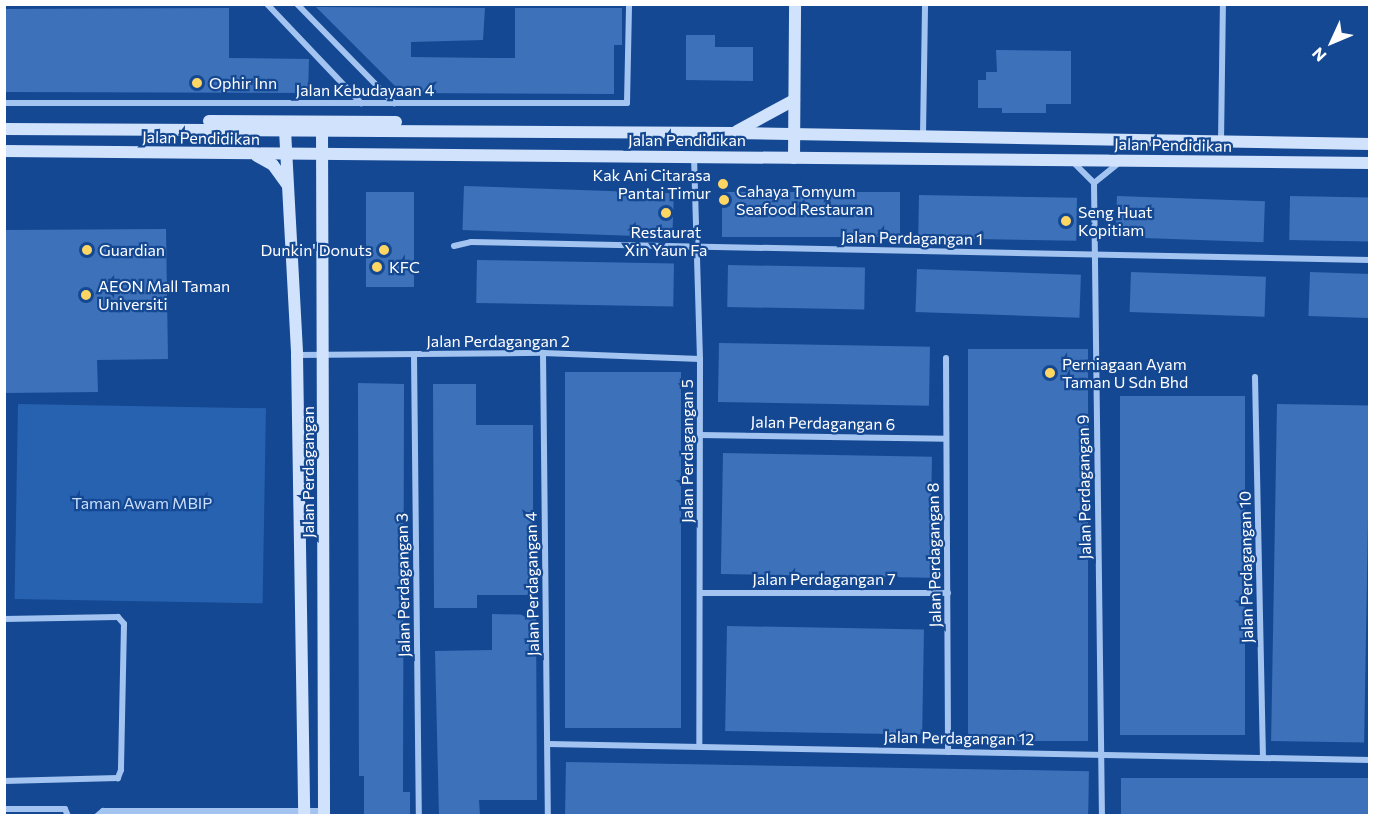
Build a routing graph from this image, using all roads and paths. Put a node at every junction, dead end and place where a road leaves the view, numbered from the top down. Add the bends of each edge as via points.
1 (267, 4) edge
2 (297, 4) edge
3 (629, 4) edge
4 (795, 4) edge
5 (925, 4) edge
6 (1223, 4) edge
7 (794, 100) junction
8 (4, 103) edge
9 (362, 103) junction
10 (394, 103) junction
11 (4, 129) edge
12 (104, 129) junction
13 (322, 129) junction
14 (285, 130) junction
15 (474, 130) junction
16 (733, 133) junction
17 (794, 135) junction
18 (923, 135) junction
19 (1221, 143) junction
20 (1370, 144) edge
21 (4, 151) edge
22 (254, 155) junction
23 (285, 155) junction
24 (320, 155) junction
25 (369, 155) junction
26 (694, 156) junction
27 (794, 158) junction
28 (1069, 159) junction
29 (1123, 161) junction
30 (1370, 163) edge
31 (1094, 183) junction
32 (288, 185) junction
33 (321, 196) junction
34 (454, 246) dead end
35 (697, 247) junction
36 (1095, 255) junction
37 (1370, 260) edge
38 (543, 353) junction
39 (325, 354) junction
40 (297, 355) junction
41 (414, 355) junction
42 (946, 358) dead end
43 (700, 359) junction
44 (1255, 377) dead end
45 (700, 435) junction
46 (946, 439) junction
47 (700, 593) junction
48 (948, 593) junction
49 (4, 618) edge
50 (548, 744) junction
51 (699, 746) junction
52 (948, 752) junction
53 (1103, 754) junction
54 (1263, 757) junction
55 (1370, 760) edge
56 (4, 781) edge
57 (4, 809) edge
58 (160, 813) edge
59 (220, 813) edge
60 (304, 813) edge
61 (324, 813) edge
62 (68, 816) edge
63 (97, 816) edge
64 (419, 816) edge
65 (548, 816) edge
66 (1102, 816) edge

1 - 9 street
2 - 10 street
3 - 10 street, Jalan Kebudayaan 4 via 627,104
4 - 7 main road
5 - 18 street
6 - 19 street
7 - 16 main road
7 - 17 main road
8 - 9 street, Jalan Kebudayaan 4
9 - 10 street, Jalan Kebudayaan 4
11 - 12 main road, Jalan Pendidikan
12 - 14 main road, Jalan Pendidikan
12 - 15 main road, Jalan Pendidikan via 176,122 373,120
13 - 14 main road, Jalan Pendidikan
13 - 15 main road, Jalan Pendidikan
13 - 24 main road, Jalan Perdagangan
14 - 23 main road, Jalan Perdagangan
15 - 16 main road, Jalan Pendidikan
16 - 17 main road, Jalan Pendidikan
17 - 18 main road, Jalan Pendidikan
17 - 27 main road
18 - 19 main road, Jalan Pendidikan
19 - 20 main road, Jalan Pendidikan
21 - 22 main road, Jalan Pendidikan
22 - 23 main road, Jalan Pendidikan
22 - 32 main road via 273,165
23 - 24 main road, Jalan Pendidikan
23 - 32 main road, Jalan Perdagangan
24 - 25 main road, Jalan Pendidikan
24 - 33 main road, Jalan Perdagangan
25 - 26 main road, Jalan Pendidikan
25 - 33 main road via 327,166
26 - 27 main road, Jalan Pendidikan
26 - 35 street, Jalan Perdagangan 5
27 - 28 main road, Jalan Pendidikan
28 - 29 main road, Jalan Pendidikan
28 - 31 street
29 - 30 main road, Jalan Pendidikan
29 - 31 street
31 - 36 street, Jalan Perdagangan 9
32 - 40 main road, Jalan Perdagangan
33 - 39 main road, Jalan Perdagangan
34 - 35 street, Jalan Perdagangan 1 via 471,242
35 - 36 street, Jalan Perdagangan 1
35 - 43 street, Jalan Perdagangan 5
36 - 37 street, Jalan Perdagangan 1
36 - 53 street, Jalan Perdagangan 9
38 - 41 street, Jalan Perdagangan 2
38 - 43 street, Jalan Perdagangan 2
38 - 50 street, Jalan Perdagangan 4
39 - 40 street, Jalan Perdagangan 2
39 - 41 street, Jalan Perdagangan 2
39 - 61 main road, Jalan Perdagangan
40 - 60 main road, Jalan Perdagangan
41 - 64 street, Jalan Perdagangan 3
42 - 46 street, Jalan Perdagangan 8
43 - 45 street, Jalan Perdagangan 5
44 - 54 street, Jalan Perdagangan 10
45 - 46 street, Jalan Perdagangan 6
45 - 47 street, Jalan Perdagangan 5
46 - 48 street, Jalan Perdagangan 8
47 - 48 street, Jalan Perdagangan 7
47 - 51 street, Jalan Perdagangan 5
48 - 52 street, Jalan Perdagangan 8
49 - 56 street via 118,617 124,624 118,778
50 - 51 street, Jalan Perdagangan 12
50 - 65 street, Jalan Perdagangan 4
51 - 52 street, Jalan Perdagangan 12
52 - 53 street, Jalan Perdagangan 12
53 - 54 street, Jalan Perdagangan 12
53 - 66 street, Jalan Perdagangan 9
54 - 55 street, Jalan Perdagangan 12
57 - 62 street via 65,809
58 - 59 street
58 - 63 street via 103,811
59 - 60 street
60 - 61 street

